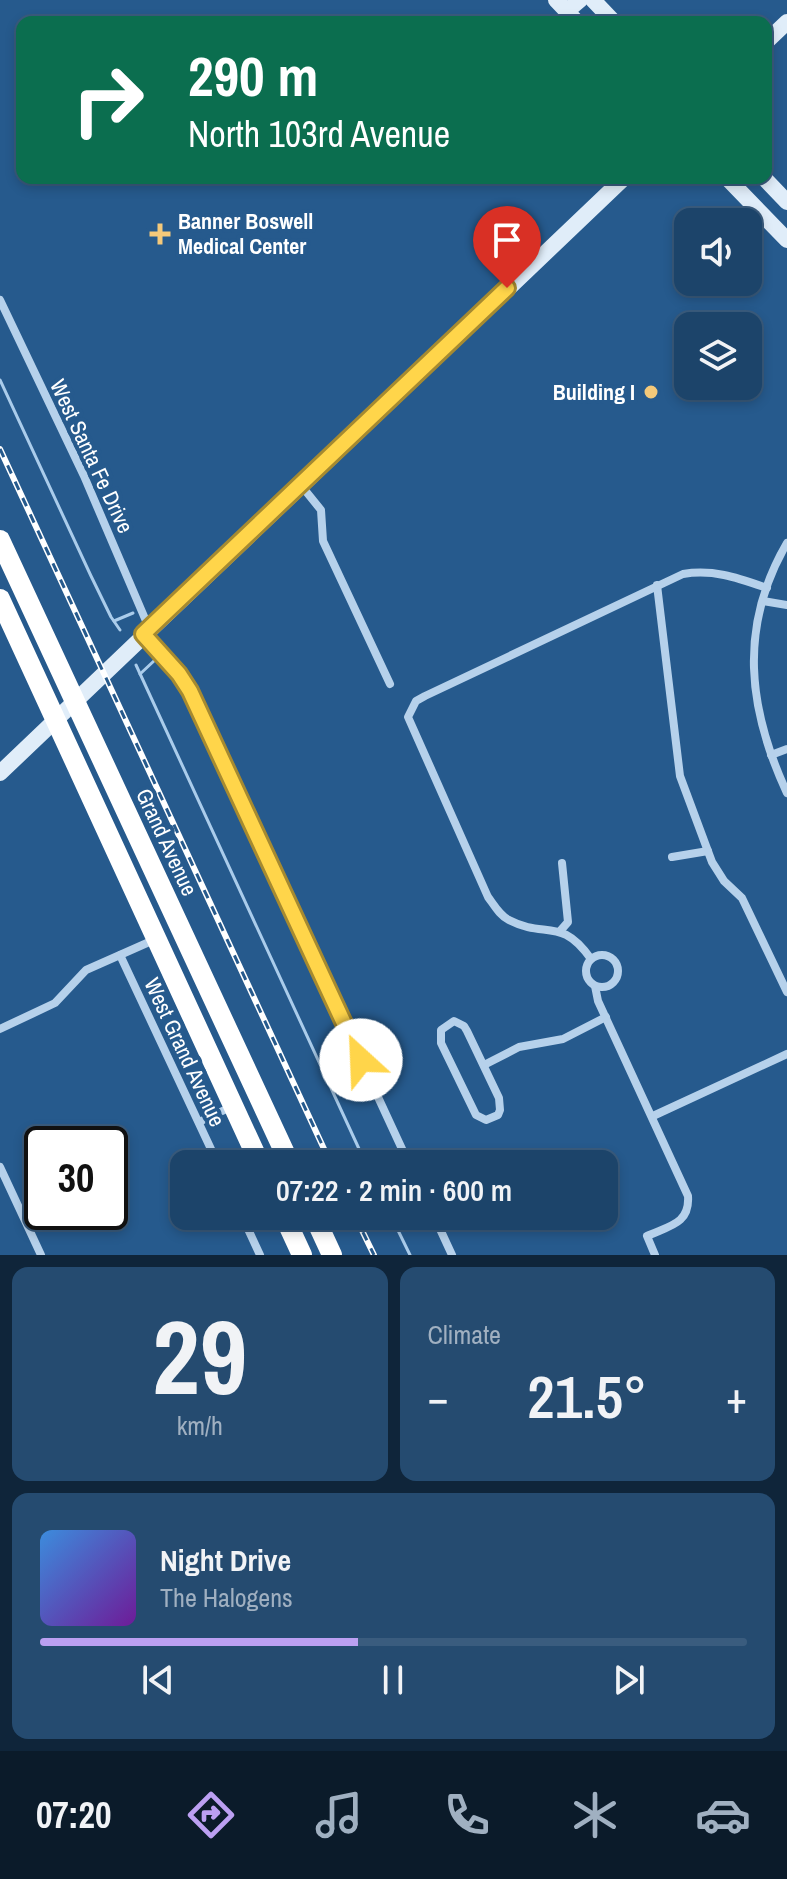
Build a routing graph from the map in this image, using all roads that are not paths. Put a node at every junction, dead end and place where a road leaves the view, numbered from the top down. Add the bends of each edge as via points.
1 (593, 0) edge
2 (608, 16) edge
3 (787, 22) edge
4 (772, 36) edge
5 (618, 184) edge
6 (733, 184) edge
7 (770, 184) edge
8 (787, 202) edge
9 (787, 240) edge
10 (0, 300) edge
11 (300, 484) junction
12 (0, 540) edge
13 (787, 543) edge
14 (657, 585) junction
15 (767, 588) junction
16 (0, 599) edge
17 (763, 601) junction
18 (787, 605) edge
19 (146, 631) junction
20 (390, 684) dead end
21 (74, 700) junction
22 (56, 718) junction
23 (787, 749) edge
24 (771, 755) junction
25 (0, 773) edge
26 (787, 793) edge
27 (708, 851) junction
28 (672, 857) dead end
29 (562, 863) dead end
30 (561, 930) junction
31 (156, 939) junction
32 (120, 955) junction
33 (591, 959) junction
34 (595, 986) junction
35 (787, 992) edge
36 (606, 1017) junction
37 (0, 1029) edge
38 (787, 1054) edge
39 (484, 1065) junction
40 (233, 1105) junction
41 (653, 1116) junction
42 (199, 1122) junction
43 (212, 1150) edge
44 (254, 1150) edge
45 (283, 1150) edge
46 (403, 1150) edge
47 (0, 1167) edge
48 (248, 1230) edge
49 (290, 1230) edge
50 (320, 1230) edge
51 (440, 1230) edge
52 (41, 1255) edge
53 (260, 1255) edge
54 (302, 1255) edge
55 (332, 1255) edge
56 (452, 1255) edge
57 (655, 1255) edge

1 - 2 street
3 - 4 street
5 - 11 street
6 - 9 street
7 - 8 street
10 - 19 street, West Santa Fe Drive via 84,476
11 - 19 street
11 - 20 street via 321,510 323,541
12 - 21 highway, Grand Avenue
13 - 15 street
14 - 15 street via 702,571
14 - 27 street via 678,765
14 - 30 street via 416,701 408,717 488,897 507,920
15 - 17 street
16 - 22 highway
17 - 18 street
17 - 24 street via 754,685
19 - 21 street
19 - 46 street, West Santa Fe Drive via 190,691
21 - 22 street
21 - 45 highway, Grand Avenue
22 - 25 street
22 - 31 highway
23 - 24 street
24 - 26 street
27 - 28 street
27 - 35 street via 724,881 742,898
29 - 30 street via 568,922
30 - 33 street
31 - 32 street
31 - 40 highway
32 - 37 street via 86,970 55,1003
32 - 42 street, West Grand Avenue
33 - 34 street via 586,973
33 - 34 street via 606,955 619,971 611,985
34 - 36 street
36 - 39 street via 563,1039 519,1047
36 - 41 street
38 - 41 street
39 - 39 street via 464,1026 454,1021 441,1030 441,1043 473,1110 486,1120 498,1115 501,1104
40 - 42 street
40 - 44 highway
41 - 57 street via 689,1209 685,1218 647,1236
42 - 43 street, West Grand Avenue
47 - 52 street
48 - 53 street
49 - 54 highway
50 - 55 highway
51 - 56 street

